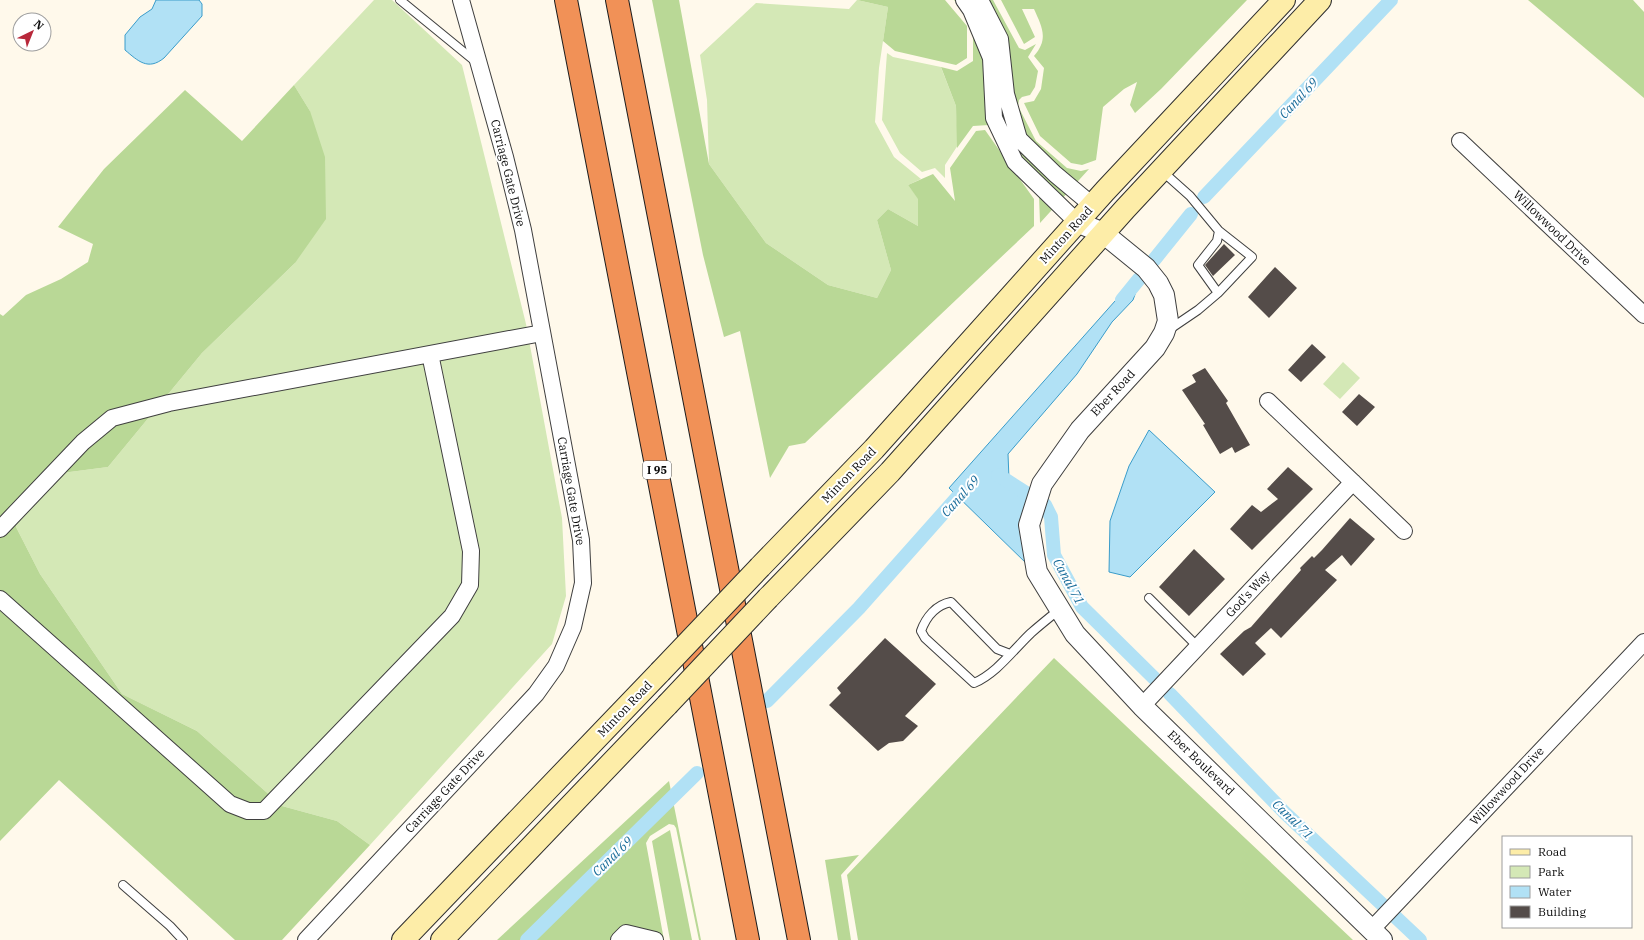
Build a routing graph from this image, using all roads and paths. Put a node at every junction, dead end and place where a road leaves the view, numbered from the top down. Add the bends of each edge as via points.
1 (400, 0) edge
2 (461, 0) edge
3 (566, 0) edge
4 (617, 0) edge
5 (964, 0) edge
6 (980, 0) edge
7 (1284, 0) edge
8 (1320, 0) edge
9 (479, 64) junction
10 (1000, 94) junction
11 (1460, 140) dead end
12 (1161, 170) junction
13 (1092, 205) junction
14 (1077, 222) junction
15 (1219, 231) junction
16 (1103, 233) junction
17 (1218, 293) junction
18 (1644, 315) edge
19 (542, 333) junction
20 (1164, 333) junction
21 (430, 354) junction
22 (1268, 401) dead end
23 (1353, 482) junction
24 (0, 529) edge
25 (1404, 531) dead end
26 (1037, 572) joint
27 (1149, 598) dead end
28 (0, 599) edge
29 (1060, 609) junction
30 (1644, 642) edge
31 (1198, 647) junction
32 (1010, 654) junction
33 (1142, 706) junction
34 (123, 885) dead end
35 (1377, 931) edge
36 (183, 940) edge
37 (306, 940) edge
38 (403, 940) edge
39 (442, 940) edge
40 (619, 940) edge
41 (655, 940) edge
42 (748, 940) edge
43 (798, 940) edge

1 - 9 lane
2 - 9 street, Carriage Gate Drive
3 - 42 highway, I 95
4 - 43 highway
5 - 10 street via 971,10 991,58
6 - 10 street via 1000,39
7 - 13 main road, Minton Road
8 - 12 main road
9 - 19 street, Carriage Gate Drive via 512,186
10 - 13 street via 1019,140
10 - 14 street via 994,118 1015,162
11 - 18 street, Willowwood Drive
12 - 15 lane via 1190,196
12 - 16 main road
13 - 14 main road, Minton Road
13 - 16 street, Eber Road
14 - 16 street, Eber Road
14 - 38 main road, Minton Road, bridge via 874,449
15 - 17 lane via 1217,241 1198,265
15 - 17 lane via 1252,257
16 - 20 street, Eber Road via 1146,268 1158,283 1164,295 1168,321
16 - 39 main road, bridge via 890,472
17 - 20 lane
19 - 21 street
19 - 37 street, Carriage Gate Drive via 581,540 583,583 573,627 556,666 536,694
20 - 26 street, Eber Road via 1155,348 1080,430 1042,484 1029,525
21 - 24 street via 169,403 112,418 83,442
21 - 28 street via 471,551 470,585 452,616 264,811 248,811 230,804
22 - 23 street
23 - 25 street
23 - 31 street, God's Way
26 - 29 street, Eber Boulevard
27 - 31 lane
29 - 32 lane
29 - 33 street, Eber Boulevard via 1075,634
30 - 35 street, Willowwood Drive via 1400,901
31 - 33 street, God's Way
32 - 32 lane via 997,649 950,602 934,609 921,631 932,647 974,683 983,679
33 - 35 street, Eber Boulevard
34 - 36 lane
40 - 41 street via 626,934

